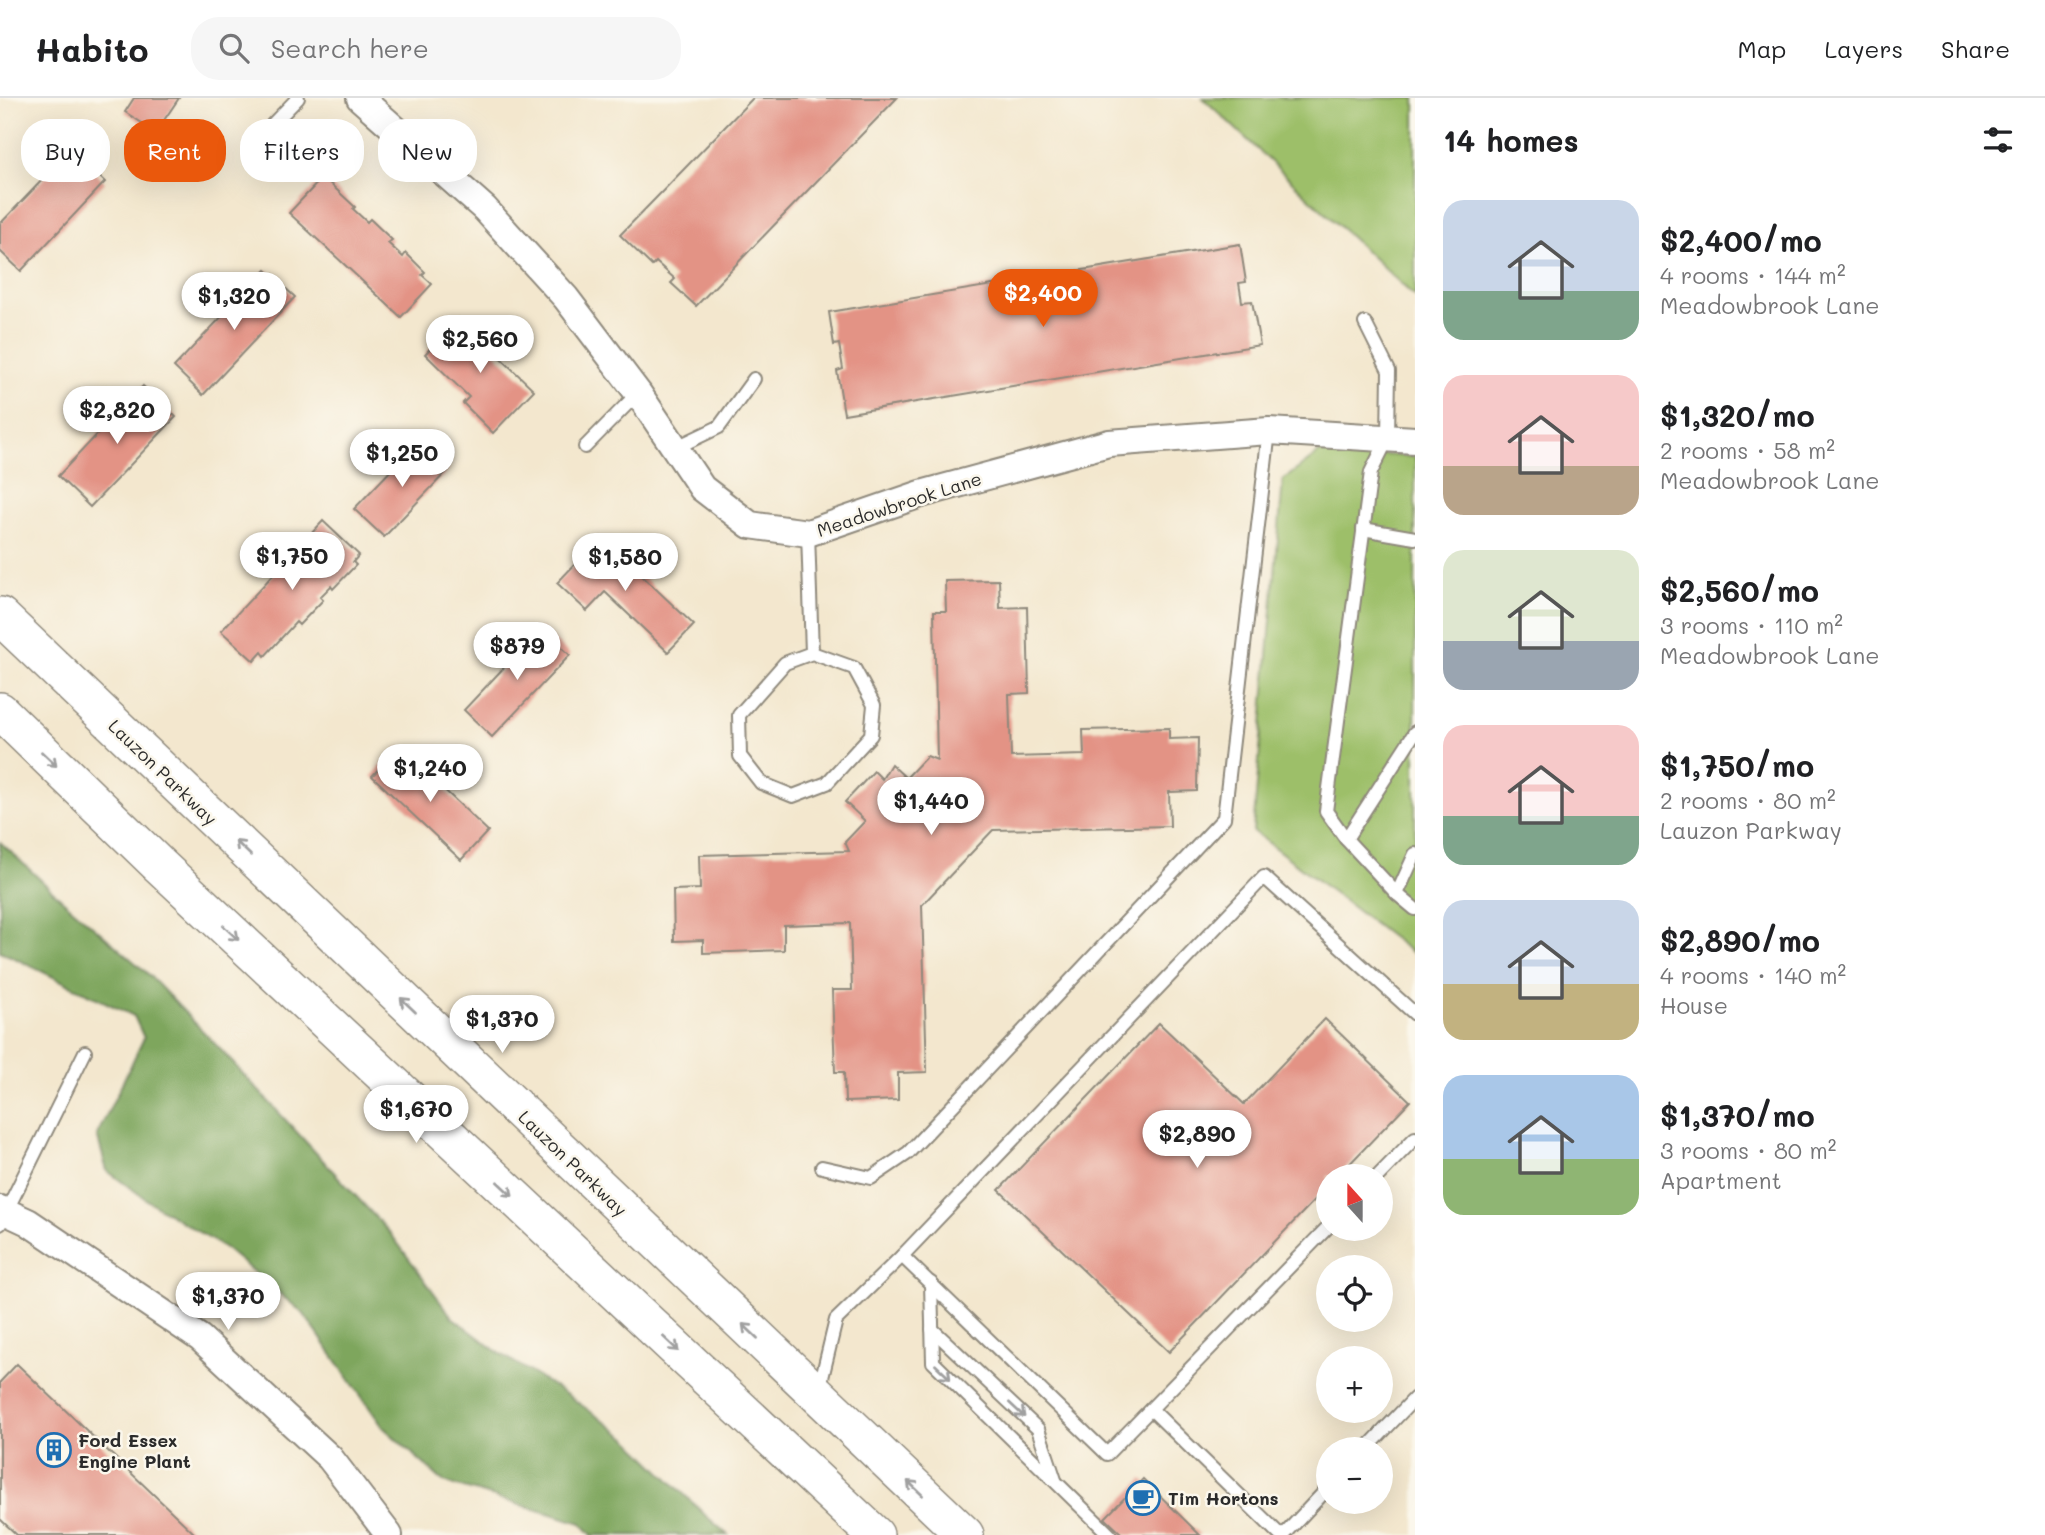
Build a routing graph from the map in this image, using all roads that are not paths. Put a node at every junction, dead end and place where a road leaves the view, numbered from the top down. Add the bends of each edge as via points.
1 (298, 98) edge
2 (360, 98) edge
3 (278, 119) edge
4 (1365, 323) dead end
5 (754, 379) dead end
6 (638, 393) junction
7 (1269, 431) junction
8 (1388, 438) junction
9 (1415, 440) edge
10 (585, 447) dead end
11 (675, 449) junction
12 (1363, 529) junction
13 (808, 533) junction
14 (1415, 538) edge
15 (0, 616) edge
16 (812, 653) junction
17 (0, 711) edge
18 (1415, 732) edge
19 (1346, 839) junction
20 (1415, 854) edge
21 (1397, 894) junction
22 (1415, 909) edge
23 (1415, 1014) edge
24 (85, 1052) dead end
25 (1415, 1138) edge
26 (1390, 1164) edge
27 (822, 1167) dead end
28 (2, 1215) edge
29 (1316, 1239) edge
30 (902, 1256) junction
31 (931, 1283) junction
32 (932, 1329) junction
33 (818, 1395) junction
34 (1415, 1398) edge
35 (1152, 1409) junction
36 (1378, 1437) edge
37 (1055, 1482) junction
38 (1316, 1500) edge
39 (388, 1535) edge
40 (875, 1535) edge
41 (964, 1535) edge
42 (1110, 1535) edge
43 (1282, 1535) edge

1 - 3 lane
2 - 6 street, Meadowbrook Lane via 485,209 566,298
4 - 8 lane via 1389,371
5 - 11 lane via 719,427
6 - 10 lane
6 - 11 street, Meadowbrook Lane
7 - 8 street, Meadowbrook Lane
7 - 13 street, Meadowbrook Lane via 1109,443 921,494
7 - 27 lane via 1224,818 908,1153 870,1178
8 - 9 street, Meadowbrook Lane
8 - 12 lane via 1371,472
11 - 13 street, Meadowbrook Lane via 702,488 750,525
12 - 14 lane
12 - 19 lane via 1326,811
13 - 16 lane
33 -> 15 main road, Lauzon Parkway
16 - 16 lane via 785,663 739,715 740,756 761,783 793,796 827,783 870,735 874,705 854,668
17 -> 40 main road
18 - 19 lane
19 - 21 lane
20 - 21 lane
21 - 22 lane
23 - 30 lane via 1264,877
24 - 28 lane
25 - 26 lane
28 - 39 street via 28,1222 200,1338 330,1458
29 - 35 lane
30 - 31 lane
30 - 33 lane via 836,1320
31 - 32 lane
31 - 35 lane via 1107,1454
32 -> 37 lane via 1038,1429
32 -> 37 lane via 933,1362
41 -> 33 main road, Lauzon Parkway
34 - 36 lane
35 - 43 lane
37 - 42 lane
38 - 43 lane

